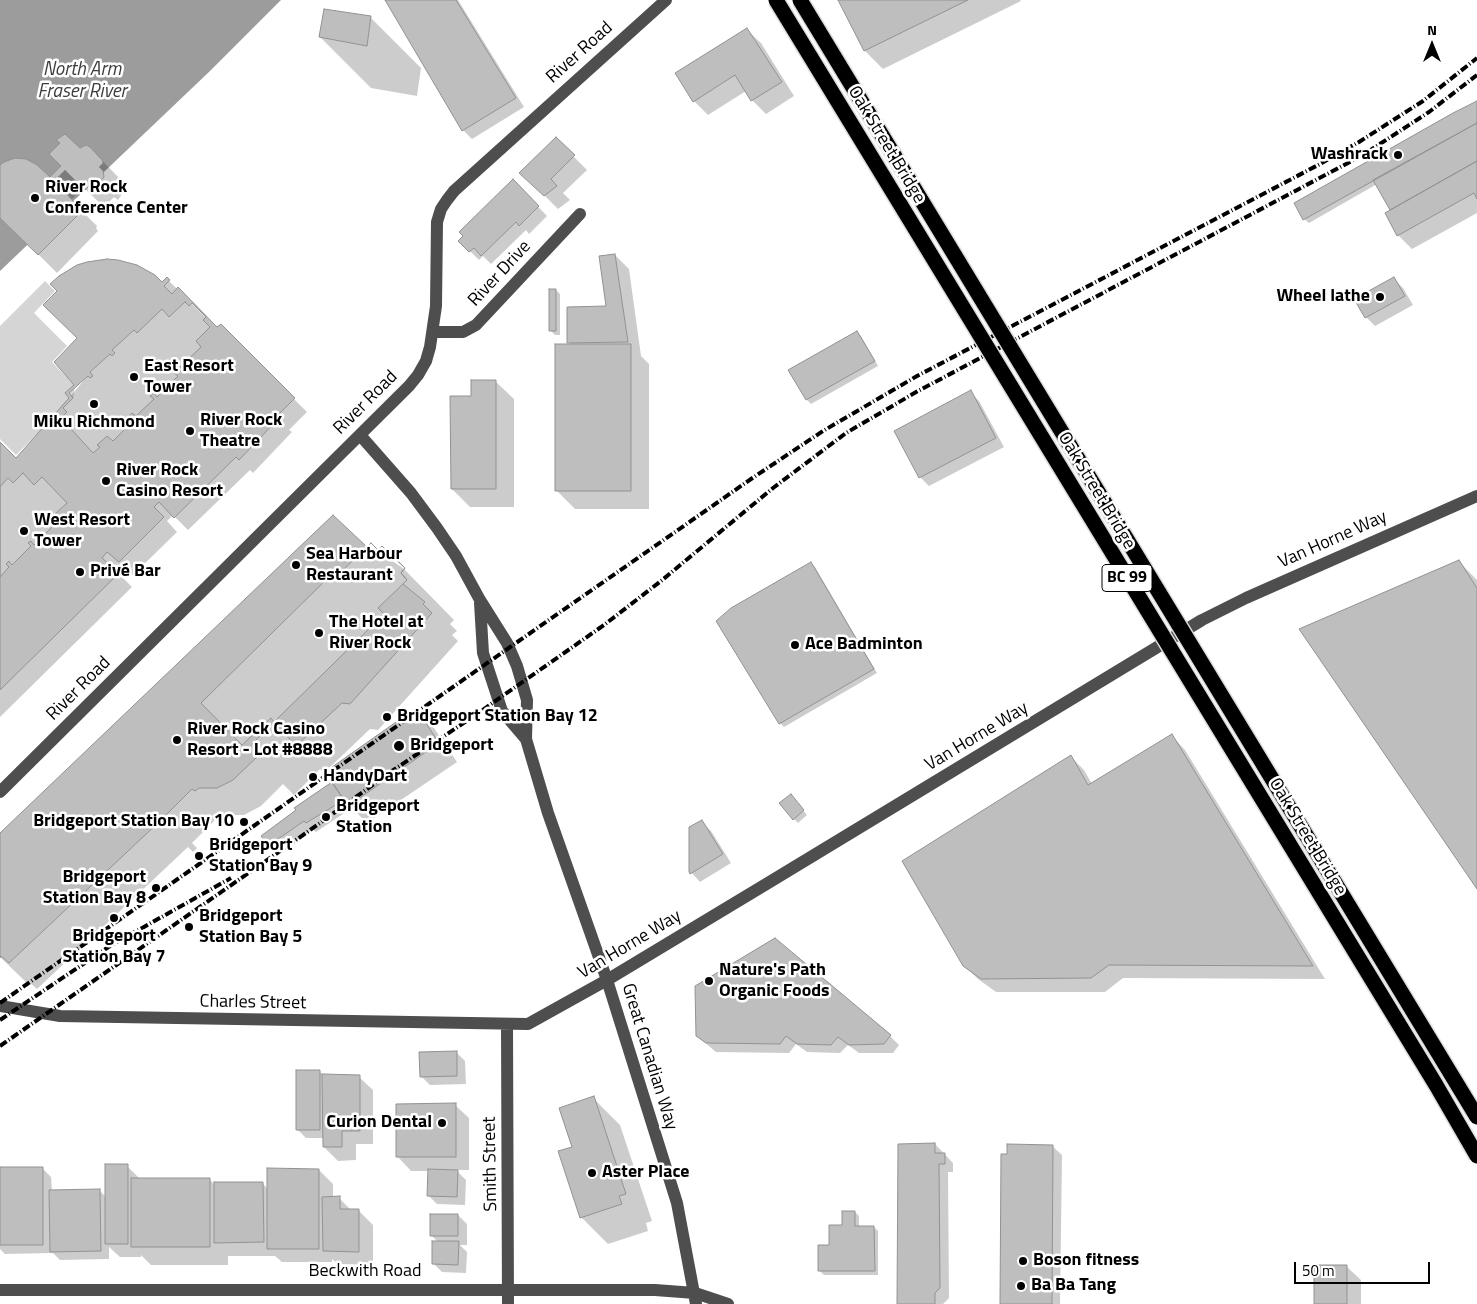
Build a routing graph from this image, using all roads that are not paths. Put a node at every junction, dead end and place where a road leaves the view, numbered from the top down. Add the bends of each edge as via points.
1 (666, 0) edge
2 (776, 0) edge
3 (800, 0) edge
4 (580, 214) dead end
5 (433, 332) junction
6 (360, 435) junction
7 (1477, 496) edge
8 (480, 600) junction
9 (526, 739) junction
10 (0, 792) edge
11 (607, 980) junction
12 (0, 1006) edge
13 (507, 1025) junction
14 (1477, 1117) edge
15 (1477, 1156) edge
16 (0, 1290) edge
17 (508, 1290) junction
18 (696, 1299) edge
19 (508, 1304) edge
20 (728, 1304) edge

1 - 5 street, River Road via 447,200 437,222
2 - 15 highway, Oak Street Bridge / BC 99, bridge
3 - 14 highway, Oak Street Bridge / BC 99, bridge
4 - 5 street, River Drive via 476,325 463,332
5 - 6 street, River Road via 426,361 418,375
6 - 8 street, Great Canadian Way via 437,528
6 - 10 street, River Road
7 - 11 street, Van Horne Way via 1202,620
8 - 9 street, Great Canadian Way via 508,643 517,666 526,700
8 - 9 street, Great Canadian Way via 483,653 502,711
9 - 11 street, Great Canadian Way via 548,813
11 - 13 street, Van Horne Way via 528,1024
11 - 18 street, Great Canadian Way via 678,1209
12 - 13 street, Charles Street via 60,1016
13 - 17 street, Smith Street
16 - 17 street, Beckwith Road
17 - 18 street, Beckwith Road via 655,1290
17 - 19 street, Smith Street
18 - 20 street, Beckwith Road

